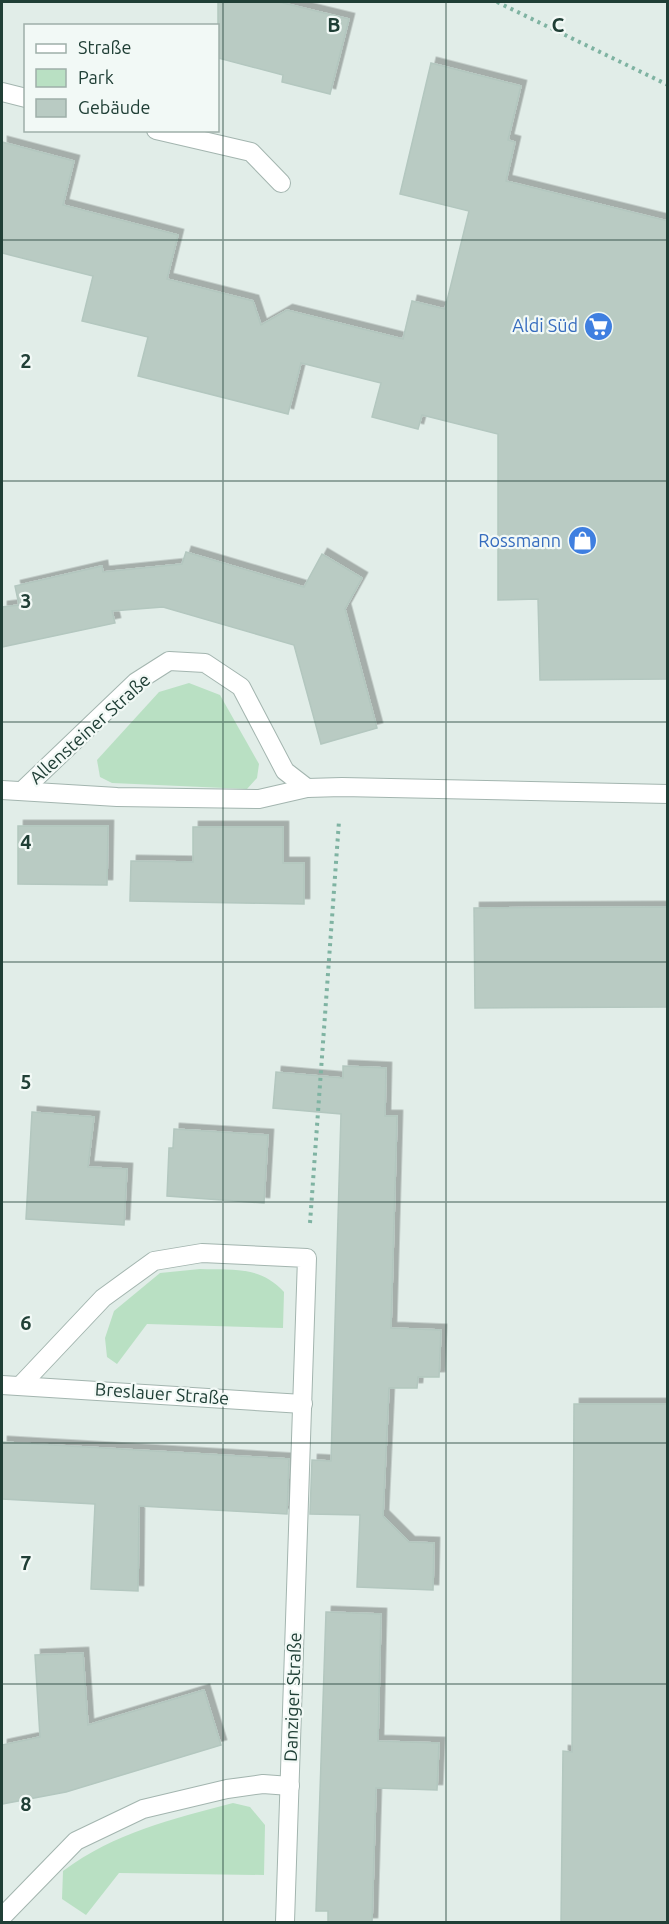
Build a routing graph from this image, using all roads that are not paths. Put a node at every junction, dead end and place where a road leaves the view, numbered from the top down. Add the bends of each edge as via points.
1 (2, 92) edge
2 (24, 98) edge
3 (165, 132) edge
4 (281, 183) dead end
5 (307, 788) junction
6 (2, 790) edge
7 (22, 791) junction
8 (668, 794) edge
9 (2, 1385) edge
10 (20, 1386) junction
11 (303, 1404) junction
12 (290, 1786) junction
13 (2, 1917) edge
14 (285, 1923) edge

1 - 2 street
3 - 4 street via 251,152
5 - 7 street, Allensteiner Straße via 259,799
5 - 7 street, Allensteiner Straße via 285,771 242,687 205,663 169,661 136,682
5 - 8 street, Allensteiner Straße
6 - 7 street, Allensteiner Straße
9 - 10 street, Breslauer Straße
10 - 11 street, Breslauer Straße
10 - 11 street via 103,1298 154,1261 202,1253 307,1258
11 - 12 street, Danziger Straße
12 - 13 street, Danziger Straße via 263,1784 227,1789 143,1809 76,1841
12 - 14 street, Danziger Straße

